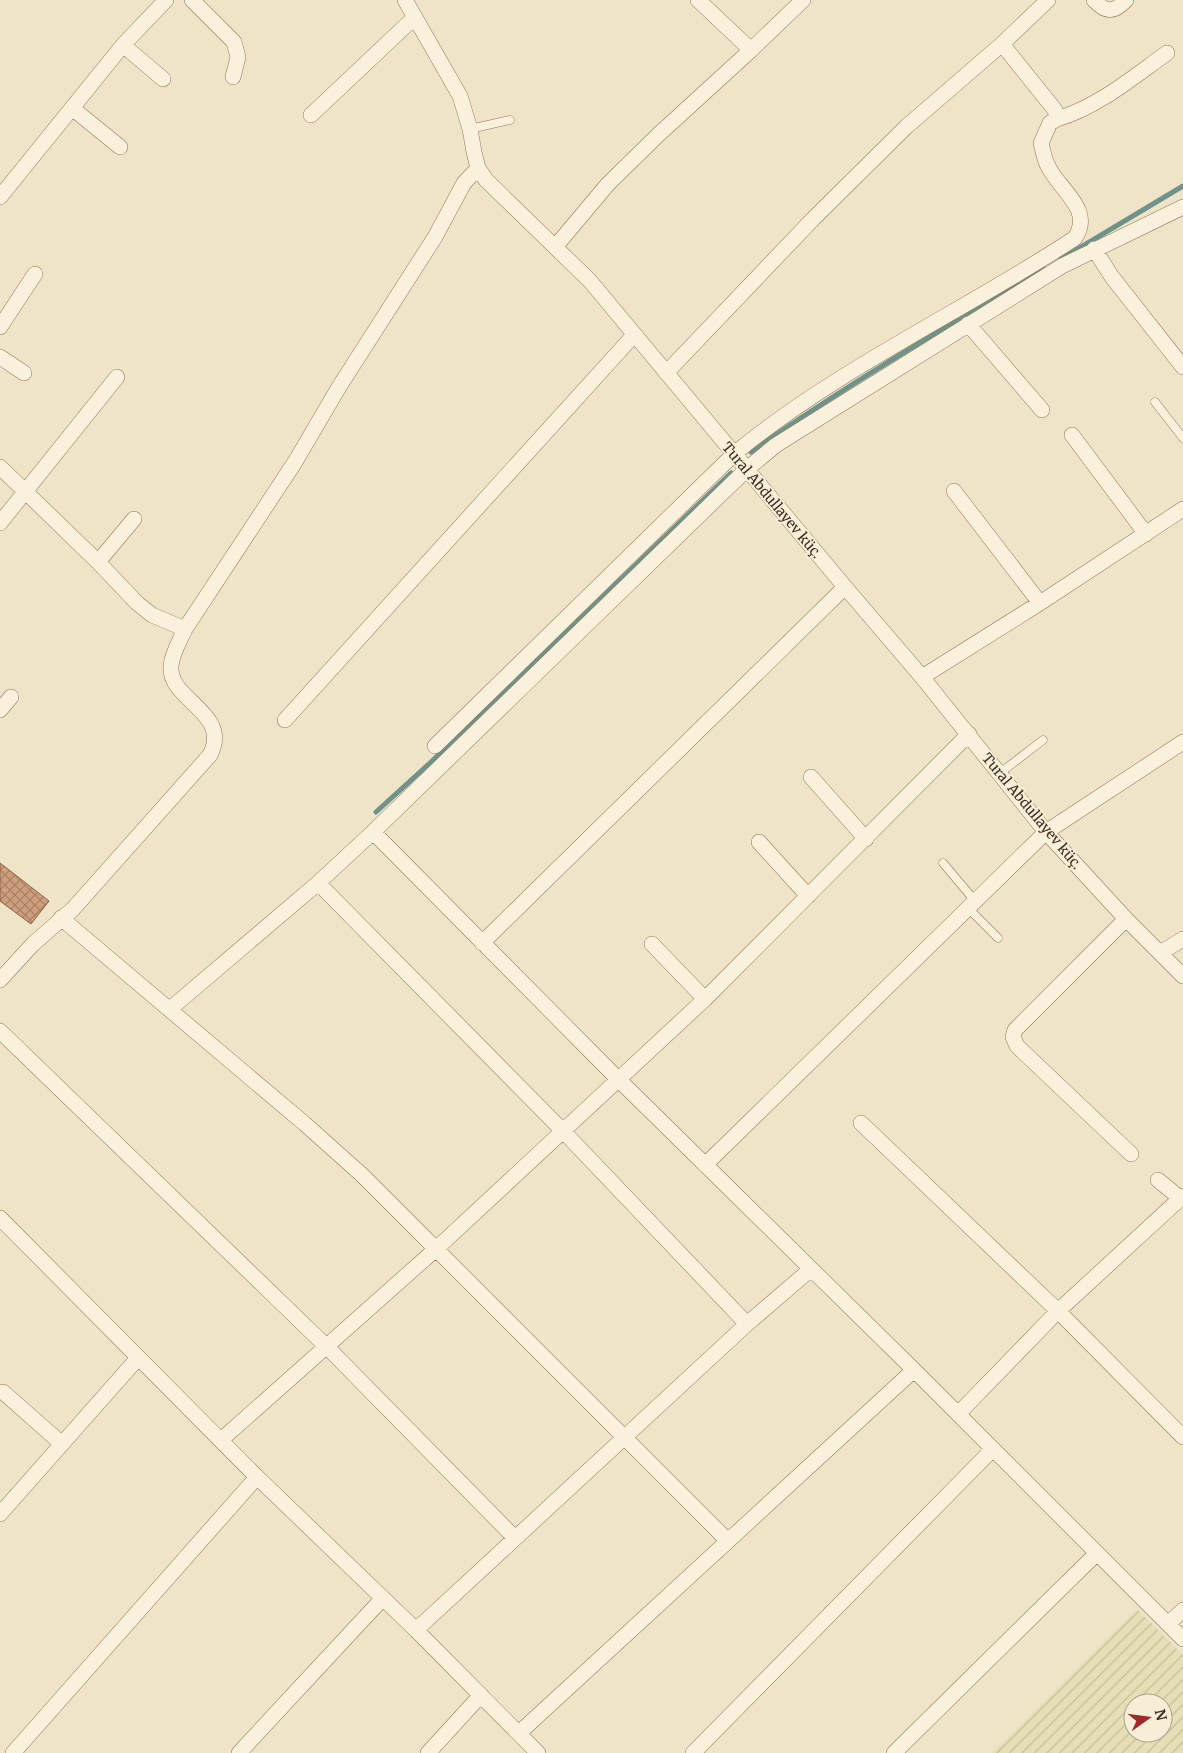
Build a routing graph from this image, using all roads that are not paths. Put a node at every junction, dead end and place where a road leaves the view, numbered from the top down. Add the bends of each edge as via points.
1 (166, 0) edge
2 (192, 0) edge
3 (405, 0) edge
4 (698, 0) edge
5 (803, 0) edge
6 (1048, 0) edge
7 (1094, 0) edge
8 (1126, 0) edge
9 (415, 18) junction
10 (1002, 44) junction
11 (123, 45) junction
12 (751, 50) junction
13 (1167, 53) dead end
14 (233, 77) dead end
15 (163, 79) dead end
16 (72, 108) junction
17 (311, 115) dead end
18 (1057, 119) junction
19 (510, 120) dead end
20 (470, 129) junction
21 (120, 147) dead end
22 (478, 168) junction
23 (0, 197) edge
24 (1183, 207) edge
25 (556, 247) junction
26 (1094, 249) junction
27 (35, 274) dead end
28 (968, 324) junction
29 (0, 327) edge
30 (634, 335) junction
31 (0, 357) edge
32 (1183, 366) edge
33 (24, 373) dead end
34 (666, 373) junction
35 (117, 377) dead end
36 (1155, 402) dead end
37 (1042, 410) dead end
38 (1072, 435) dead end
39 (1183, 438) edge
40 (734, 454) junction
41 (0, 466) edge
42 (747, 469) junction
43 (24, 491) junction
44 (954, 491) dead end
45 (1183, 509) edge
46 (134, 519) dead end
47 (0, 523) edge
48 (1146, 534) junction
49 (98, 562) junction
50 (845, 587) junction
51 (1040, 603) junction
52 (186, 630) junction
53 (922, 677) junction
54 (12, 697) dead end
55 (0, 710) edge
56 (285, 720) dead end
57 (969, 734) junction
58 (1043, 740) dead end
59 (1183, 742) edge
60 (435, 746) dead end
61 (1000, 773) junction
62 (811, 778) dead end
63 (373, 832) junction
64 (1046, 832) junction
65 (866, 839) junction
66 (760, 842) dead end
67 (943, 863) dead end
68 (318, 883) junction
69 (808, 896) junction
70 (971, 904) junction
71 (61, 918) junction
72 (1126, 919) junction
73 (998, 938) dead end
74 (1183, 939) edge
75 (482, 943) junction
76 (652, 944) dead end
77 (1160, 953) junction
78 (1183, 976) edge
79 (0, 980) edge
80 (705, 999) junction
81 (170, 1009) junction
82 (0, 1031) edge
83 (618, 1079) junction
84 (861, 1123) dead end
85 (563, 1130) junction
86 (1131, 1154) dead end
87 (705, 1165) junction
88 (1158, 1180) dead end
89 (1182, 1197) edge
90 (0, 1218) edge
91 (436, 1249) junction
92 (810, 1270) junction
93 (1058, 1311) junction
94 (747, 1324) junction
95 (327, 1347) junction
96 (138, 1358) junction
97 (914, 1370) junction
98 (3, 1392) dead end
99 (958, 1414) junction
100 (1183, 1437) edge
101 (624, 1438) junction
102 (221, 1440) junction
103 (62, 1444) junction
104 (993, 1449) junction
105 (257, 1477) junction
106 (0, 1514) edge
107 (515, 1538) junction
108 (728, 1541) junction
109 (1097, 1553) junction
110 (382, 1598) junction
111 (1183, 1610) edge
112 (1168, 1624) junction
113 (416, 1630) junction
114 (1183, 1639) edge
115 (481, 1695) junction
116 (519, 1733) junction
117 (13, 1753) edge
118 (239, 1753) edge
119 (428, 1753) edge
120 (538, 1753) edge
121 (693, 1753) edge
122 (894, 1753) edge

1 - 11 street
2 - 14 street via 234,42 238,57
3 - 9 street, Tural Abdullayev küç.
4 - 12 street
5 - 12 street
6 - 10 street
7 - 8 street via 1110,11 1119,8
9 - 17 street
9 - 20 street, Tural Abdullayev küç. via 455,87
10 - 18 street via 1048,100
10 - 34 street via 906,127
11 - 15 street
11 - 16 street
12 - 25 street via 608,184
13 - 18 street via 1099,100
16 - 21 street
16 - 23 street
18 - 40 street via 1050,123 1041,143 1048,166 1081,219 1075,238 850,372 769,426
19 - 20 lane
20 - 22 street, Tural Abdullayev küç.
22 - 25 street, Tural Abdullayev küç. via 496,191
22 - 52 street via 464,183 435,237
24 - 26 street
25 - 30 street, Tural Abdullayev küç. via 590,281
26 - 28 street
26 - 32 street via 1112,277
27 - 29 street
28 - 37 street
28 - 42 street via 790,436
30 - 34 street, Tural Abdullayev küç.
30 - 56 street
31 - 33 street
34 - 40 street, Tural Abdullayev küç.
35 - 43 street
36 - 39 lane
38 - 48 street
40 - 42 street, Tural Abdullayev küç.
40 - 60 street
41 - 43 street
42 - 50 street, Tural Abdullayev küç.
42 - 63 street
43 - 47 street
43 - 49 street
44 - 51 street
45 - 48 street
46 - 49 street
48 - 51 street
49 - 52 street via 152,614
50 - 53 street, Tural Abdullayev küç.
50 - 75 street
51 - 53 street
52 - 71 street via 172,658 171,673 178,686 213,726 215,745 210,755 108,870
53 - 57 street, Tural Abdullayev küç.
54 - 55 street
57 - 61 street, Tural Abdullayev küç.
57 - 65 street
58 - 61 lane
59 - 64 street
61 - 64 street, Tural Abdullayev küç.
62 - 65 street
63 - 68 street
63 - 75 street
64 - 70 street
64 - 72 street, Tural Abdullayev küç.
65 - 69 street
66 - 69 street
67 - 70 lane
68 - 81 street
68 - 85 street
69 - 80 street
70 - 73 lane
70 - 87 street
71 - 79 street
71 - 81 street
72 - 77 street, Tural Abdullayev küç.
72 - 86 street via 1015,1030 1013,1037 1017,1046
74 - 77 street
75 - 83 street
76 - 80 street
77 - 78 street, Tural Abdullayev küç.
80 - 83 street
81 - 91 street via 362,1175
82 - 95 street
83 - 85 street
83 - 87 street
84 - 93 street
85 - 91 street
85 - 94 street
87 - 92 street
88 - 89 street
89 - 93 street
90 - 96 street
91 - 95 street
91 - 101 street
92 - 94 street
92 - 97 street
93 - 99 street
93 - 100 street
94 - 101 street
95 - 102 street
95 - 107 street
96 - 102 street
96 - 103 street
97 - 99 street
97 - 108 street
98 - 103 street
99 - 104 street
101 - 107 street
101 - 108 street
102 - 105 street
103 - 106 street
104 - 109 street
104 - 121 street
105 - 110 street
105 - 117 street
107 - 113 street
108 - 116 street
109 - 112 street
109 - 122 street
110 - 113 street
110 - 118 street
111 - 112 street
112 - 114 street
113 - 115 street
115 - 116 street
115 - 119 street
116 - 120 street

